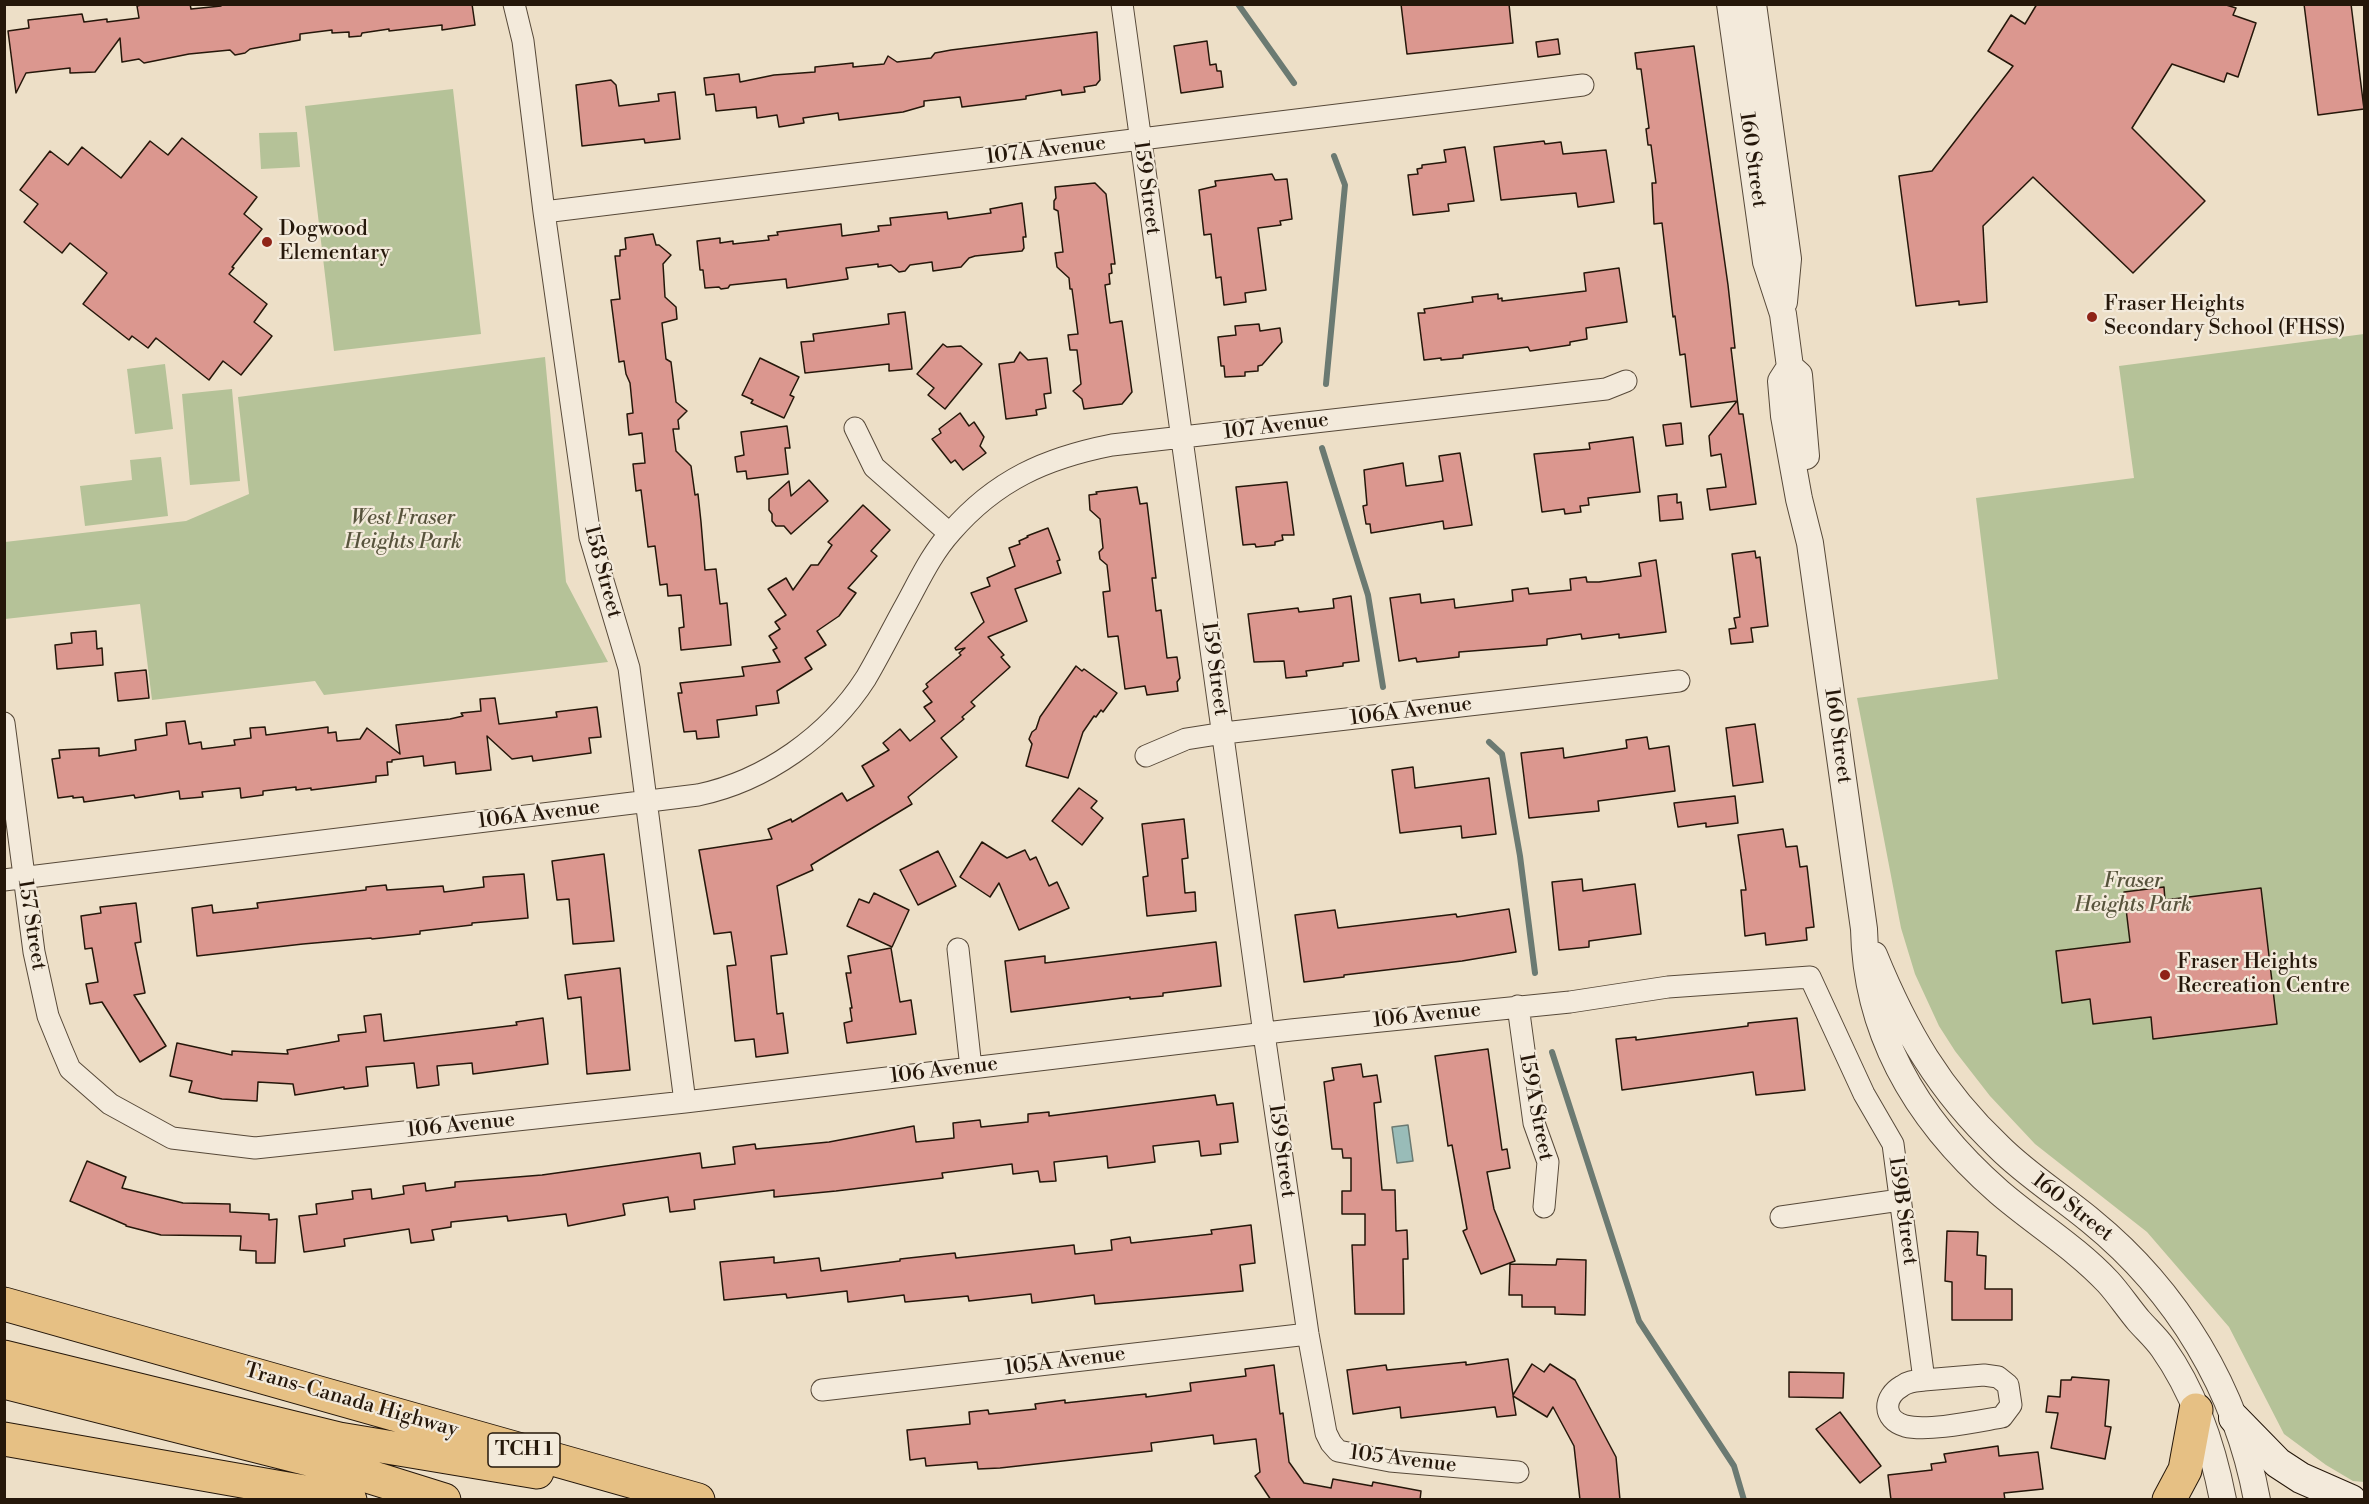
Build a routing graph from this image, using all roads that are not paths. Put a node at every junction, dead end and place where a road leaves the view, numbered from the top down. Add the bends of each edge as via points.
1 (514, 4) edge
2 (523, 4) edge
3 (1122, 4) edge
4 (1738, 6) edge
5 (523, 41) junction
6 (1582, 85) dead end
7 (1140, 139) junction
8 (544, 212) junction
9 (1783, 314) junction
10 (1626, 381) dead end
11 (855, 428) dead end
12 (1181, 438) junction
13 (950, 533) junction
14 (1678, 681) dead end
15 (4, 723) edge
16 (1224, 733) junction
17 (1146, 756) dead end
18 (646, 801) junction
19 (14, 879) edge
20 (1864, 929) junction
21 (958, 949) dead end
22 (1786, 979) joint
23 (1518, 1006) junction
24 (1264, 1034) junction
25 (971, 1068) junction
26 (685, 1102) junction
27 (110, 1104) joint
28 (1900, 1200) junction
29 (1544, 1207) dead end
30 (1781, 1217) dead end
31 (4, 1304) edge
32 (1308, 1334) junction
33 (4, 1357) edge
34 (1924, 1380) junction
35 (4, 1383) edge
36 (822, 1390) dead end
37 (2196, 1410) junction
38 (2234, 1418) junction
39 (4, 1440) edge
40 (1518, 1472) dead end
41 (239, 1500) edge
42 (350, 1500) edge
43 (444, 1500) edge
44 (697, 1500) edge
45 (2169, 1500) edge
46 (2223, 1500) edge
47 (2257, 1500) edge
48 (2351, 1500) edge

1 - 5 street, 158 Street
2 - 5 street, 158 Street
3 - 7 street, 159 Street
4 - 9 street, 160 Street via 1766,262
4 - 9 street, 160 Street via 1745,25 1758,119 1775,156 1788,259
5 - 8 street, 158 Street
6 - 7 street, 107A Avenue
7 - 8 street, 107A Avenue
7 - 12 street, 159 Street
8 - 18 street, 158 Street via 590,537 629,668
9 - 20 street, 160 Street via 1790,367 1781,381 1784,416 1810,543
10 - 12 street, 107 Avenue via 1606,389
11 - 13 street via 874,467
12 - 13 street, 107 Avenue via 1112,445 1053,460 992,492
12 - 16 street, 159 Street
13 - 18 street, 106A Avenue via 865,679 817,735 760,773 726,787 698,795
14 - 16 street, 106A Avenue
15 - 19 street, 157 Street
16 - 17 street, 106A Avenue via 1186,739
16 - 24 street, 159 Street
18 - 19 street, 106A Avenue
18 - 26 street, 158 Street
19 - 27 street, 157 Street via 48,1016 70,1069
20 - 37 street, 160 Street via 1866,971 1883,1034 1924,1111 1970,1166 2070,1246 2108,1282 2163,1348
20 - 38 street, 160 Street via 1892,998 1940,1081 2000,1148 2122,1247 2146,1273 2197,1341
21 - 25 street
22 - 23 street, 106 Avenue via 1668,987
22 - 28 street, 159B Street via 1810,977 1864,1094 1893,1144
23 - 24 street, 106 Avenue
23 - 29 street, 159A Street via 1534,1123 1548,1162
24 - 25 street, 106 Avenue
24 - 32 street, 159 Street
25 - 26 street, 106 Avenue
26 - 27 street, 106 Avenue via 255,1148 172,1138
28 - 30 street
28 - 34 street, 159B Street
31 - 44 highway, Trans-Canada Highway / TCH 1
32 - 36 street, 105A Avenue
32 - 40 street, 105 Avenue via 1326,1433 1338,1451 1390,1461
33 - 44 highway via 339,1439
34 - 34 street via 1998,1377 2008,1385 2011,1405 2002,1417 1917,1428 1891,1418 1886,1408 1889,1397 1902,1385
35 - 43 highway via 332,1465
37 - 45 highway via 2185,1470
37 - 46 street, 160 Street
38 - 47 street, 160 Street
38 - 48 main road via 2278,1463
39 - 41 highway
39 - 42 highway

